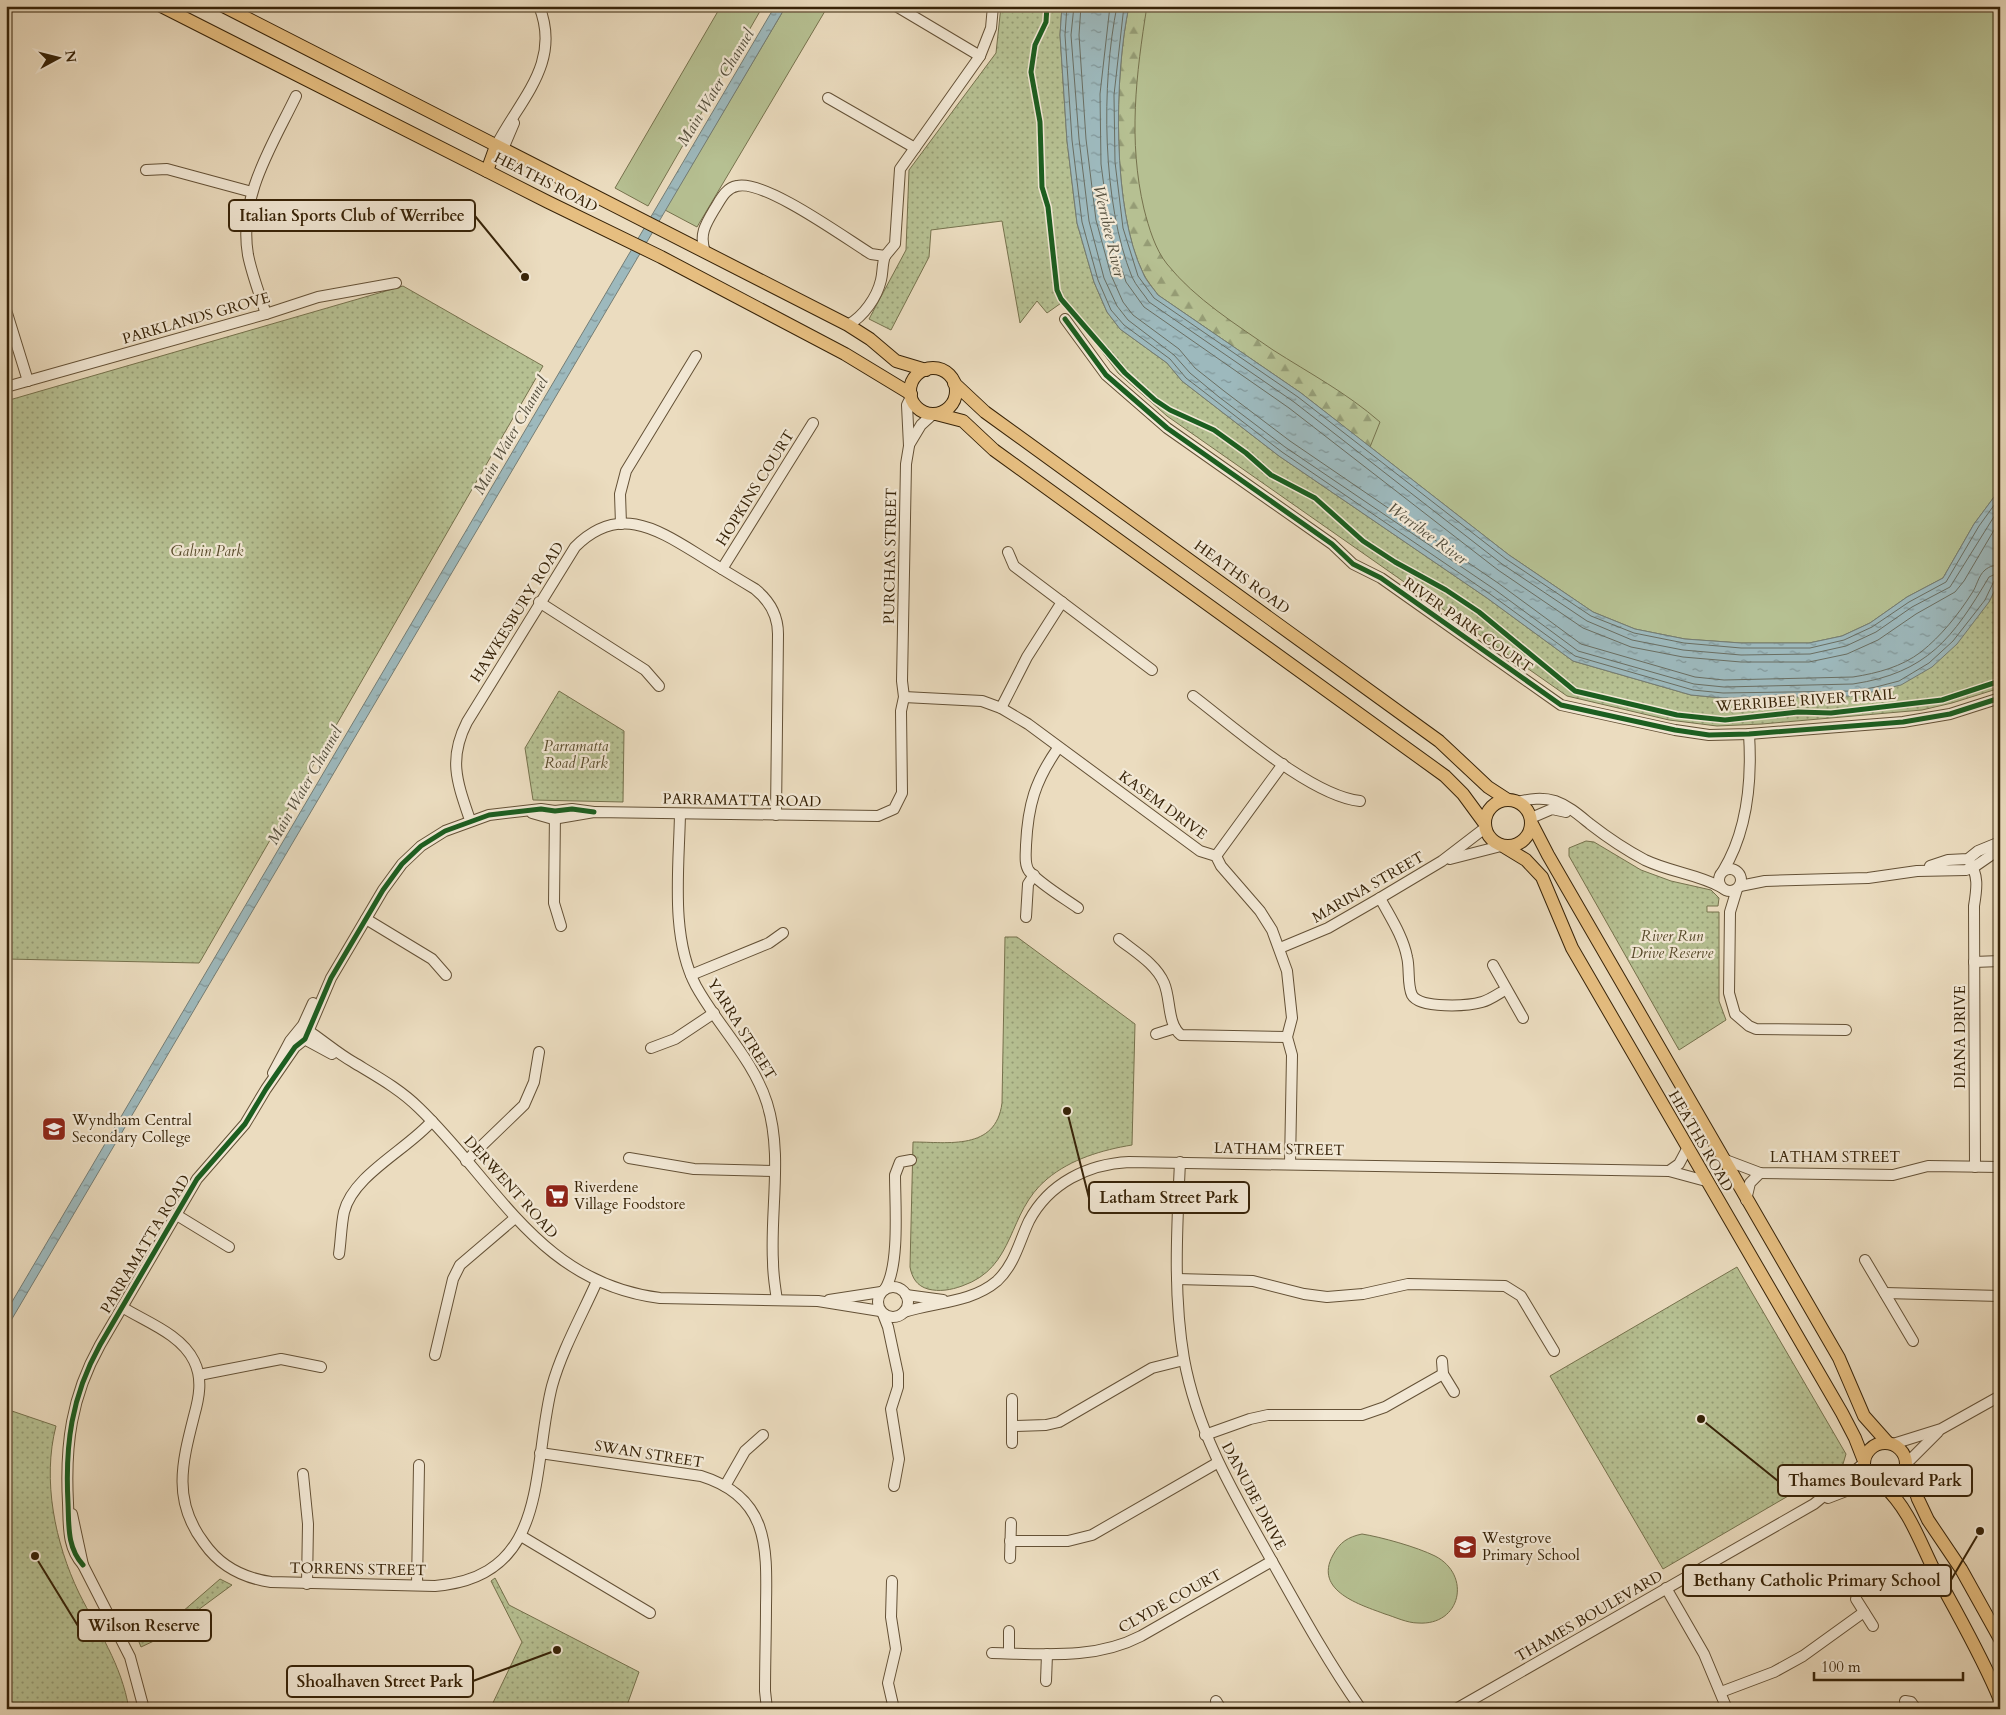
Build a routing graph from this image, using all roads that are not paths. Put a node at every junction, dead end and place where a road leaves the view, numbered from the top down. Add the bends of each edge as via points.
1 (161, 6) edge
2 (223, 6) edge
3 (540, 6) edge
4 (896, 6) edge
5 (993, 6) edge
6 (980, 56) junction
7 (296, 96) dead end
8 (828, 98) dead end
9 (499, 148) junction
10 (915, 148) junction
11 (146, 170) dead end
12 (487, 171) junction
13 (252, 192) junction
14 (705, 252) junction
15 (885, 256) junction
16 (396, 283) dead end
17 (6, 310) edge
18 (266, 314) junction
19 (1065, 319) dead end
20 (848, 325) junction
21 (696, 356) dead end
22 (926, 370) junction
23 (28, 381) junction
24 (954, 383) junction
25 (6, 387) edge
26 (911, 396) junction
27 (934, 414) junction
28 (813, 422) dead end
29 (909, 446) junction
30 (621, 524) junction
31 (1008, 552) dead end
32 (722, 569) junction
33 (539, 602) junction
34 (1062, 602) junction
35 (1152, 670) dead end
36 (660, 686) dead end
37 (908, 696) junction
38 (1193, 696) dead end
39 (2000, 698) edge
40 (1001, 708) junction
41 (1750, 734) junction
42 (1058, 748) junction
43 (1283, 764) junction
44 (1360, 801) dead end
45 (1512, 801) junction
46 (890, 813) joint
47 (680, 814) junction
48 (555, 815) junction
49 (776, 815) junction
50 (470, 820) junction
51 (1531, 821) junction
52 (1590, 824) junction
53 (1485, 826) junction
54 (2000, 842) edge
55 (1502, 846) junction
56 (2000, 849) edge
57 (1733, 851) junction
58 (1216, 856) junction
59 (1442, 862) junction
60 (1970, 865) junction
61 (1722, 872) junction
62 (1738, 872) junction
63 (1034, 876) junction
64 (1694, 876) junction
65 (1765, 881) junction
66 (1723, 888) junction
67 (1739, 888) junction
68 (1380, 898) junction
69 (1078, 908) dead end
70 (1730, 912) junction
71 (1026, 917) dead end
72 (366, 919) junction
73 (561, 926) dead end
74 (783, 933) dead end
75 (1119, 939) dead end
76 (1280, 948) junction
77 (2000, 961) edge
78 (1974, 962) junction
79 (1493, 965) dead end
80 (446, 975) dead end
81 (691, 975) junction
82 (1505, 990) junction
83 (714, 1013) junction
84 (1523, 1018) dead end
85 (1175, 1028) junction
86 (1846, 1030) dead end
87 (304, 1034) junction
88 (1156, 1034) dead end
89 (1287, 1037) junction
90 (651, 1048) dead end
91 (539, 1052) dead end
92 (432, 1121) junction
93 (1687, 1149) junction
94 (628, 1158) dead end
95 (1723, 1158) junction
96 (466, 1160) junction
97 (911, 1160) dead end
98 (1180, 1162) junction
99 (1290, 1164) junction
100 (1976, 1167) junction
101 (2000, 1167) edge
102 (774, 1171) junction
103 (1669, 1171) junction
104 (1760, 1172) junction
105 (1706, 1181) junction
106 (1746, 1200) junction
107 (176, 1214) junction
108 (515, 1218) junction
109 (229, 1247) dead end
110 (339, 1254) dead end
111 (894, 1260) junction
112 (1865, 1260) dead end
113 (1177, 1279) junction
114 (597, 1281) junction
115 (883, 1291) junction
116 (904, 1293) junction
117 (1885, 1293) junction
118 (2000, 1296) edge
119 (772, 1300) junction
120 (818, 1301) junction
121 (952, 1301) junction
122 (122, 1307) junction
123 (881, 1313) junction
124 (903, 1314) junction
125 (891, 1338) junction
126 (1913, 1341) dead end
127 (1554, 1351) dead end
128 (435, 1355) dead end
129 (1184, 1360) junction
130 (1442, 1361) dead end
131 (321, 1367) dead end
132 (1443, 1374) junction
133 (199, 1375) junction
134 (1454, 1392) dead end
135 (2000, 1396) edge
136 (1012, 1399) dead end
137 (1012, 1426) junction
138 (1941, 1429) junction
139 (762, 1435) dead end
140 (1205, 1435) junction
141 (1890, 1443) junction
142 (1012, 1444) dead end
143 (540, 1453) junction
144 (1217, 1463) junction
145 (1864, 1463) junction
146 (1907, 1464) junction
147 (419, 1465) dead end
148 (304, 1474) dead end
149 (1881, 1485) junction
150 (724, 1486) junction
151 (894, 1486) dead end
152 (1814, 1504) junction
153 (1011, 1523) dead end
154 (521, 1536) junction
155 (1010, 1541) junction
156 (1010, 1558) dead end
157 (1272, 1560) junction
158 (892, 1581) dead end
159 (307, 1584) junction
160 (417, 1585) junction
161 (1666, 1588) junction
162 (1856, 1599) dead end
163 (1864, 1612) junction
164 (650, 1613) dead end
165 (1873, 1626) dead end
166 (1009, 1631) dead end
167 (2000, 1639) edge
168 (992, 1653) dead end
169 (1009, 1653) junction
170 (1047, 1654) junction
171 (1340, 1679) junction
172 (1046, 1681) dead end
173 (1721, 1692) junction
174 (2000, 1700) edge
175 (1905, 1702) dead end
176 (1918, 1707) edge
177 (767, 1708) edge
178 (1458, 1708) edge
179 (144, 1709) edge
180 (763, 1709) edge
181 (894, 1709) edge
182 (1354, 1709) edge
183 (1361, 1709) edge
184 (1727, 1709) edge

1 - 12 main road, HEATHS ROAD
2 - 9 main road, HEATHS ROAD
3 - 9 street via 546,26 546,51
4 - 6 street
5 - 6 street via 991,28
6 - 10 street
7 - 13 street
8 - 10 street
9 - 12 main road
9 - 14 main road, HEATHS ROAD
10 - 15 street via 900,169 895,244
11 - 13 street via 167,169
12 - 26 main road, HEATHS ROAD via 768,312 868,367
13 - 18 street via 247,222 248,256
14 - 15 street via 701,235 725,193 736,186 752,185 777,196 871,254
14 - 20 main road, HEATHS ROAD
15 - 20 street via 881,280 868,308
16 - 18 street, PARKLANDS GROVE via 318,297
17 - 23 street
18 - 23 street, PARKLANDS GROVE
19 - 41 street, RIVER PARK COURT via 1106,375 1167,428 1332,544 1354,573 1386,583 1561,706 1674,730 1710,735
20 - 22 main road, HEATHS ROAD via 896,361
21 - 30 street via 626,471 620,494
22 - 24 main road via 942,370
22 - 26 main road via 915,378
23 - 25 street, PARKLANDS GROVE
24 - 27 main road via 956,394 953,402 946,410
24 - 45 main road, HEATHS ROAD via 985,412 1439,740 1488,787
26 - 27 main road via 919,409
26 - 29 street, PURCHAS STREET via 907,405
27 - 29 street, PURCHAS STREET via 921,425
27 - 53 main road via 944,414 963,422 994,450 1445,776 1463,794
28 - 32 street, HOPKINS COURT
29 - 37 street, PURCHAS STREET via 906,464 904,667
30 - 32 street, HAWKESBURY ROAD via 643,525 658,530
30 - 33 street, HAWKESBURY ROAD via 600,529 580,542
31 - 34 street via 1014,566
32 - 49 street, HAWKESBURY ROAD via 761,594 777,620
33 - 36 street via 645,670
33 - 50 street, HAWKESBURY ROAD via 476,705 458,741 455,770
34 - 35 street
34 - 40 street via 1027,657
37 - 40 street, KASEM DRIVE via 964,698
37 - 46 street, PURCHAS STREET via 902,728 902,793
38 - 43 street
39 - 41 street via 1950,714 1903,722
40 - 42 street, KASEM DRIVE
41 - 57 street via 1749,792
42 - 58 street, KASEM DRIVE via 1200,852
42 - 63 street via 1036,784 1027,819 1026,865
43 - 44 street via 1341,804
43 - 58 street
45 - 51 main road via 1526,808
45 - 52 street via 1537,798 1555,802 1570,808
45 - 53 main road via 1499,802 1491,807
46 - 49 street, PARRAMATTA ROAD via 878,816
47 - 48 street, PARRAMATTA ROAD via 594,812
47 - 49 street, PARRAMATTA ROAD
47 - 81 street, YARRA STREET via 679,923
48 - 50 street, PARRAMATTA ROAD via 501,813
48 - 73 street via 554,903
50 - 72 street, PARRAMATTA ROAD via 432,839 412,855 393,874
51 - 52 street via 1554,809
51 - 55 main road via 1530,832 1522,843
51 - 95 main road, HEATHS ROAD
52 - 64 street via 1646,860
53 - 55 main road via 1491,839
53 - 59 street, MARINA STREET
54 - 60 street via 1978,851
55 - 59 street, MARINA STREET
55 - 93 main road, HEATHS ROAD via 1526,860 1542,877 1572,948
56 - 60 street
57 - 61 street
57 - 62 street
58 - 76 street, KASEM DRIVE via 1260,911
59 - 68 street, MARINA STREET
60 - 65 street via 1948,860 1917,871 1868,878
60 - 78 street, DIANA DRIVE
61 - 62 street via 1730,869
61 - 64 street
61 - 66 street via 1719,880
62 - 65 street
62 - 67 street via 1742,880
63 - 69 street
63 - 71 street via 1028,884
64 - 66 street
65 - 67 street
66 - 67 street via 1731,892
66 - 70 street
67 - 70 street
68 - 76 street, MARINA STREET via 1328,928
68 - 82 street via 1401,938 1411,992 1416,1000 1427,1004 1472,1004 1484,1002
70 - 86 street via 1729,993 1731,1005 1741,1021 1764,1030
72 - 80 street via 432,959
72 - 87 street, PARRAMATTA ROAD via 312,1004
74 - 81 street via 768,943
75 - 85 street via 1154,967 1164,982
76 - 89 street, KASEM DRIVE via 1291,1002 1292,1026
77 - 78 street
78 - 100 street, DIANA DRIVE
79 - 82 street
81 - 83 street, YARRA STREET
82 - 84 street
83 - 90 street via 675,1039
83 - 102 street, YARRA STREET via 763,1091 772,1126
85 - 88 street
85 - 89 street via 1187,1036
87 - 92 street, DERWENT ROAD via 332,1054 351,1061 405,1095
87 - 107 street, PARRAMATTA ROAD via 290,1041 245,1124 197,1180
89 - 99 street, KASEM DRIVE via 1292,1055
91 - 96 street via 534,1082 524,1105
92 - 96 street, DERWENT ROAD
92 - 110 street via 351,1196 344,1211
93 - 103 street via 1679,1164
93 - 105 main road, HEATHS ROAD
94 - 102 street via 694,1169
95 - 104 street, LATHAM STREET
95 - 106 main road, HEATHS ROAD
96 - 108 street, DERWENT ROAD
97 - 111 street via 900,1162 895,1175
98 - 99 street, LATHAM STREET
98 - 113 street, DANUBE DRIVE
98 - 121 street, LATHAM STREET via 1111,1163 1085,1170 1067,1180 1035,1210 1004,1274 975,1295
99 - 103 street, LATHAM STREET
100 - 101 street, LATHAM STREET
100 - 104 street, LATHAM STREET via 1921,1167 1893,1175
102 - 119 street, YARRA STREET
103 - 105 street, LATHAM STREET
104 - 106 street, LATHAM STREET via 1750,1184
105 - 145 main road, HEATHS ROAD via 1848,1424
106 - 141 main road, HEATHS ROAD via 1839,1358 1864,1416
107 - 109 street
107 - 122 street, PARRAMATTA ROAD
108 - 114 street, DERWENT ROAD via 553,1254
108 - 128 street via 460,1265 453,1279
111 - 115 street
111 - 116 street
112 - 117 street
113 - 127 street via 1253,1281 1328,1297 1363,1294 1408,1284 1505,1286 1521,1296
113 - 129 street, DANUBE DRIVE
114 - 119 street, DERWENT ROAD via 660,1298
114 - 143 street, TORRENS STREET via 555,1378
115 - 116 street via 895,1287
115 - 120 street, DERWENT ROAD
115 - 123 street via 877,1301
116 - 121 street, LATHAM STREET
116 - 124 street via 908,1304
117 - 118 street
117 - 126 street
119 - 120 street, DERWENT ROAD
120 - 123 street, DERWENT ROAD
121 - 124 street, LATHAM STREET
122 - 133 street, TORRENS STREET via 179,1342 191,1355
122 - 179 street, PARRAMATTA ROAD via 94,1355 76,1403 66,1460 69,1533 72,1546 130,1657
123 - 124 street via 892,1318
123 - 125 street
124 - 125 street
125 - 151 street via 898,1381 892,1409 899,1459
129 - 137 street via 1152,1368 1058,1422
129 - 140 street, DANUBE DRIVE
130 - 132 street
131 - 133 street via 281,1359
132 - 134 street
132 - 140 street via 1385,1407 1362,1415 1268,1415
133 - 159 street, TORRENS STREET via 199,1396 182,1477 186,1510 194,1529 214,1556 241,1574 271,1582
135 - 138 street
136 - 137 street
137 - 142 street
138 - 141 street
138 - 146 street
139 - 150 street via 745,1451
140 - 144 street, DANUBE DRIVE
141 - 145 main road via 1875,1445
141 - 146 main road via 1903,1452
143 - 150 street, SWAN STREET via 690,1474
143 - 154 street, TORRENS STREET via 531,1511
144 - 155 street via 1092,1535 1068,1541
144 - 157 street, DANUBE DRIVE
145 - 149 main road via 1868,1477
145 - 152 street, THAMES BOULEVARD
146 - 149 main road via 1898,1482
146 - 167 main road via 1925,1514 1961,1569
147 - 160 street
148 - 159 street via 308,1524
149 - 152 street, THAMES BOULEVARD via 1854,1488
149 - 174 main road via 1897,1497 1907,1514 1974,1642
150 - 177 street, SWAN STREET via 753,1513 765,1546
152 - 161 street, THAMES BOULEVARD
153 - 155 street
154 - 160 street, TORRENS STREET via 503,1558 478,1575 449,1584
154 - 164 street
155 - 156 street
157 - 170 street, CLYDE COURT via 1130,1642 1088,1654
157 - 171 street, DANUBE DRIVE
158 - 181 street via 890,1617 896,1649 888,1683
159 - 160 street, TORRENS STREET
161 - 173 street via 1704,1654
161 - 178 street, THAMES BOULEVARD
162 - 163 street
163 - 165 street
163 - 173 street via 1804,1656 1774,1672
166 - 169 street
168 - 169 street, CLYDE COURT
169 - 170 street, CLYDE COURT
170 - 172 street
171 - 182 street, DANUBE DRIVE
171 - 183 street, DANUBE DRIVE
173 - 184 street
175 - 176 street
177 - 180 street

